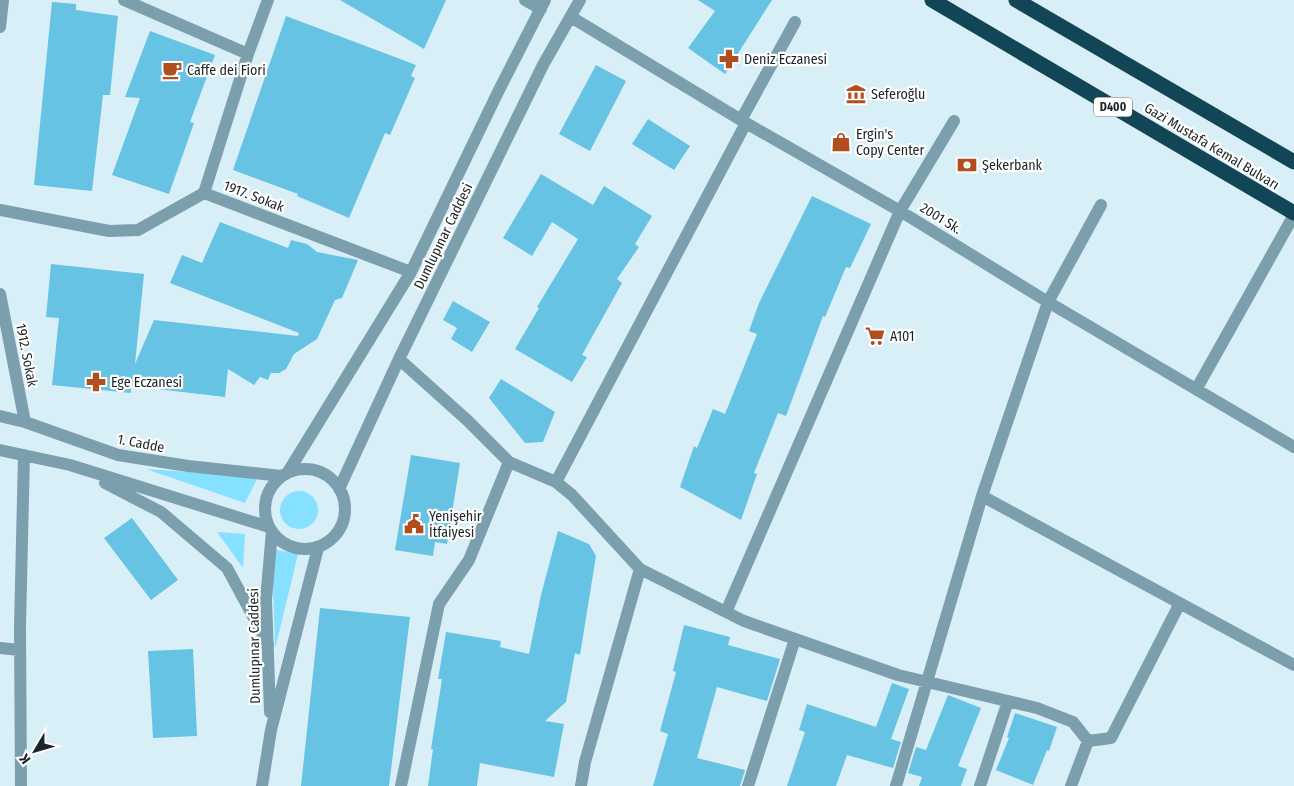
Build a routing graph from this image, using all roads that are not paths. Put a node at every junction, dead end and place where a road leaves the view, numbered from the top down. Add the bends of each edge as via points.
1 (3, 0) edge
2 (124, 0) edge
3 (268, 0) edge
4 (525, 0) edge
5 (580, 0) edge
6 (932, 0) edge
7 (1016, 0) edge
8 (543, 5) edge
9 (571, 17) junction
10 (795, 22) dead end
11 (0, 27) edge
12 (248, 54) junction
13 (743, 121) junction
14 (954, 121) dead end
15 (1294, 162) edge
16 (204, 193) junction
17 (1101, 205) dead end
18 (0, 210) edge
19 (900, 211) junction
20 (1294, 214) edge
21 (412, 272) junction
22 (0, 294) edge
23 (1048, 302) junction
24 (399, 359) junction
25 (1197, 388) junction
26 (0, 416) edge
27 (24, 422) junction
28 (1294, 447) edge
29 (0, 450) edge
30 (24, 455) junction
31 (509, 462) junction
32 (70, 465) junction
33 (285, 474) junction
34 (556, 482) junction
35 (339, 489) junction
36 (982, 496) junction
37 (270, 529) junction
38 (318, 548) junction
39 (640, 569) junction
40 (1180, 603) junction
41 (726, 612) junction
42 (795, 639) junction
43 (268, 644) junction
44 (0, 648) edge
45 (20, 650) junction
46 (1294, 665) edge
47 (928, 682) junction
48 (1008, 701) junction
49 (271, 730) junction
50 (1088, 741) junction
51 (21, 786) edge
52 (262, 786) edge
53 (401, 786) edge
54 (581, 786) edge
55 (748, 786) edge
56 (896, 786) edge
57 (980, 786) edge
58 (1071, 786) edge

1 - 11 street
2 - 12 street
3 - 12 street
4 - 8 street
5 - 9 street, Dumlupınar Caddesi
6 - 20 highway, Gazi Mustafa Kemal Bulvarı / D400
7 - 15 highway, Gazi Mustafa Kemal Bulvarı
8 - 21 street, Dumlupınar Caddesi
9 - 13 street, 2001 Sk.
9 - 24 street, Dumlupınar Caddesi via 543,65
10 - 13 street
12 - 16 street
13 - 19 street, 2001 Sk.
13 - 34 street
14 - 19 street
16 - 18 street, 1917. Sokak via 138,230 109,232
16 - 21 street, 1917. Sokak
17 - 23 street
19 - 23 street, 2001 Sk.
19 - 41 street
20 - 25 street
21 - 33 street, Dumlupınar Caddesi
22 - 27 street, 1912. Sokak
23 - 25 street, 2001 Sk.
23 - 36 street
24 - 31 street
24 - 35 street, Dumlupınar Caddesi
25 - 28 street, 2001 Sk.
26 - 27 street, 1. Cadde
27 - 33 street, 1. Cadde via 118,455 188,466
29 - 30 street
30 - 32 street
30 - 45 street
31 - 34 street
31 - 53 street via 469,560 439,604
32 - 37 street
32 - 43 street via 161,512 227,568
33 - 35 street via 305,470 322,473
33 - 37 street via 270,490 265,502
34 - 39 street
35 - 38 street via 344,502 342,522 331,539
36 - 40 street
36 - 47 street
37 - 38 street via 285,544 296,548
37 - 43 street, Dumlupınar Caddesi via 266,600
38 - 49 street, Dumlupınar Caddesi
39 - 41 street
39 - 54 street
40 - 46 street
40 - 50 street via 1111,738
41 - 42 street
42 - 47 street via 898,675
42 - 55 street
43 - 49 street, Dumlupınar Caddesi
44 - 45 street
45 - 51 street
47 - 48 street
47 - 56 street
48 - 50 street via 1073,722
48 - 57 street
49 - 52 street, Dumlupınar Caddesi
50 - 58 street

